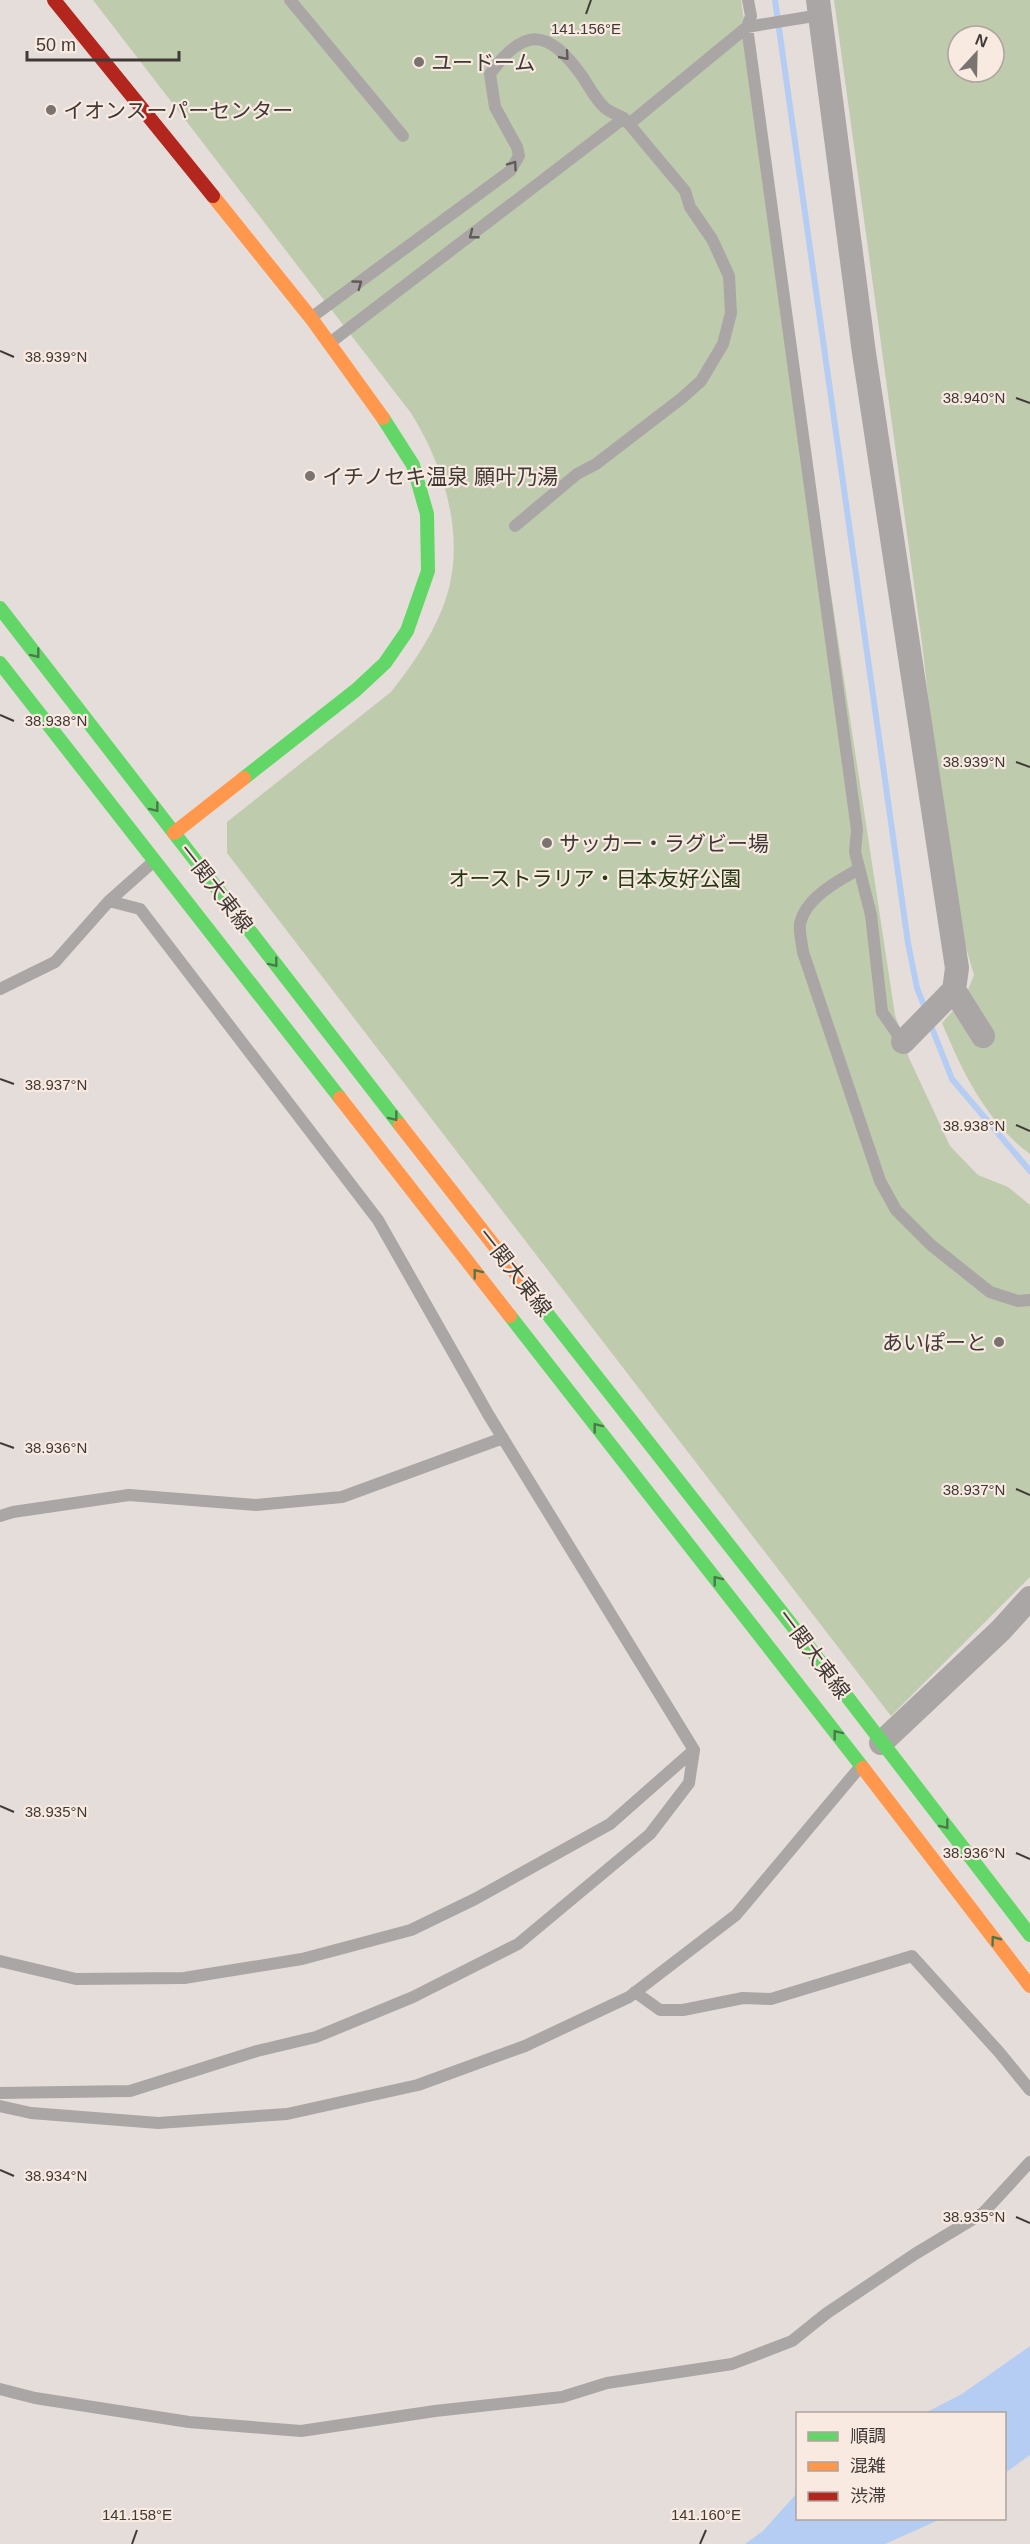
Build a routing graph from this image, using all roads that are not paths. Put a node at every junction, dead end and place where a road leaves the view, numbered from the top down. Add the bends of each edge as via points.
1 (290, 0) edge
2 (748, 0) edge
3 (60, 2) edge
4 (813, 11) edge
5 (747, 27) junction
6 (403, 136) dead end
7 (311, 318) junction
8 (330, 343) junction
9 (515, 526) dead end
10 (0, 608) edge
11 (0, 663) edge
12 (174, 833) junction
13 (156, 860) junction
14 (859, 869) junction
15 (109, 901) junction
16 (0, 989) edge
17 (954, 990) junction
18 (982, 1036) dead end
19 (903, 1042) joint
20 (1030, 1300) edge
21 (503, 1438) junction
22 (0, 1516) edge
23 (1030, 1598) edge
24 (881, 1743) junction
25 (694, 1750) junction
26 (861, 1765) junction
27 (1030, 1935) edge
28 (0, 1961) edge
29 (1030, 1986) edge
30 (635, 1992) junction
31 (1030, 2090) edge
32 (0, 2093) edge
33 (0, 2106) edge
34 (1030, 2162) edge
35 (0, 2389) edge

1 - 6 lane
2 - 5 lane via 751,16
3 - 7 main road
4 - 5 lane
4 - 17 street via 957,968
5 - 9 lane via 629,124 685,191 729,276 731,313 723,344 701,381 682,398 596,464 577,474
5 - 14 lane via 857,831 855,852
7 - 8 main road
7 -> 8 lane via 510,171 519,156 518,147 495,106 490,75 502,57 524,42 542,39 556,45 604,108 624,118
8 - 12 main road via 413,465 427,514 428,571 419,601 407,631 385,663
10 -> 12 main road, 一関大東線
11 - 13 main road, 一関大東線
12 -> 24 main road, 一関大東線
13 - 15 lane
26 -> 13 main road, 一関大東線
14 - 19 lane via 871,915 882,1012
14 - 20 lane via 828,887 800,923 803,952 880,1181 896,1210 931,1245 990,1293 1018,1301
15 - 16 lane via 55,962
15 - 21 lane via 140,909 378,1220
17 - 18 street
17 - 19 street
21 - 22 lane via 342,1497 256,1505 129,1495
21 - 25 lane
23 - 24 street
24 -> 27 main road, 一関大東線
25 - 28 lane via 610,1824 411,1930 302,1959 184,1978 76,1979
25 - 32 lane via 689,1783 650,1834 518,1944 413,1997 316,2037 257,2051 130,2091
29 -> 26 main road, 一関大東線
26 - 30 lane via 736,1915
30 - 31 lane via 660,2010 683,2010 743,1998 771,1998 912,1956
30 - 33 lane via 525,2046 418,2085 287,2114 158,2123 31,2113
34 - 35 lane via 983,2213 915,2253 792,2341 732,2364 607,2383 562,2397 301,2431 189,2422

